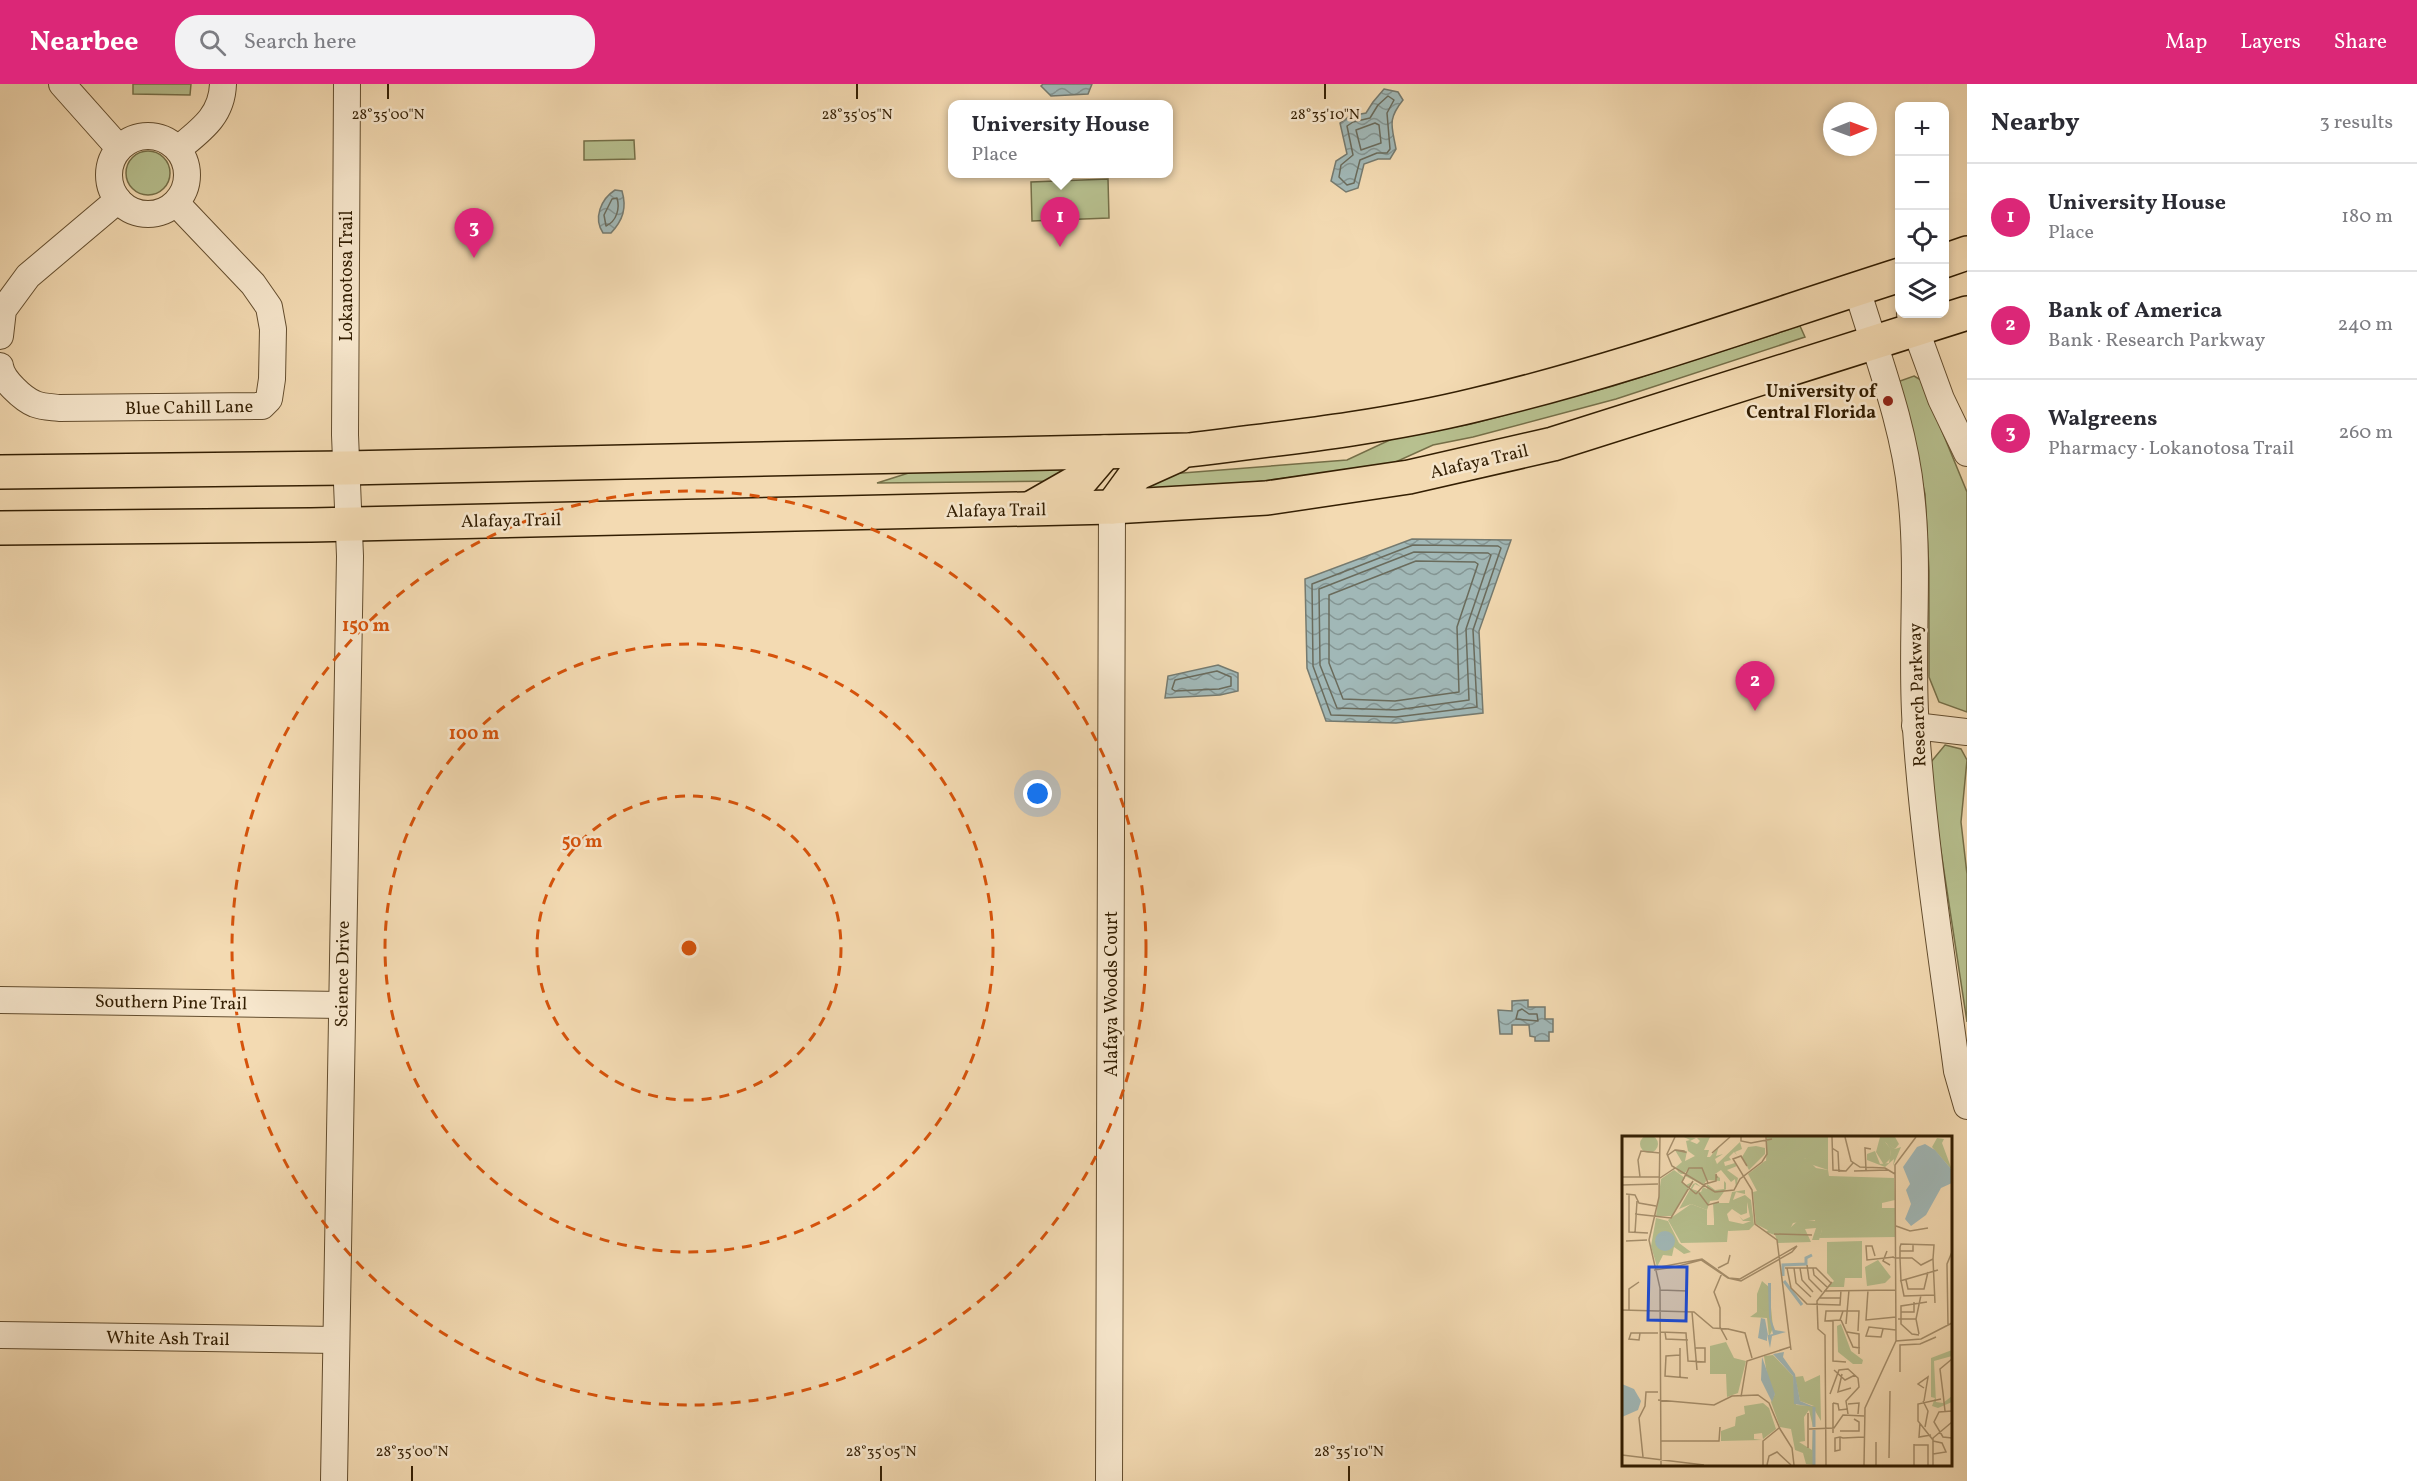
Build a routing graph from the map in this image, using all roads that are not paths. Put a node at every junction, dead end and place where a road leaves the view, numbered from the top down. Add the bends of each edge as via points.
1 (62, 84) edge
2 (223, 84) edge
3 (347, 84) edge
4 (119, 148) junction
5 (178, 149) junction
6 (118, 200) junction
7 (176, 203) junction
8 (1967, 253) edge
9 (1949, 259) edge
10 (1895, 280) edge
11 (1857, 289) junction
12 (1967, 313) edge
13 (1913, 321) edge
14 (0, 329) edge
15 (0, 336) edge
16 (1873, 344) junction
17 (0, 366) edge
18 (1189, 450) junction
19 (1105, 452) junction
20 (1967, 453) edge
21 (346, 468) junction
22 (0, 472) edge
23 (1112, 507) junction
24 (1029, 509) junction
25 (349, 524) junction
26 (0, 528) edge
27 (1916, 726) junction
28 (1967, 732) edge
29 (0, 999) edge
30 (342, 1005) junction
31 (1967, 1106) edge
32 (0, 1335) edge
33 (336, 1340) junction
34 (334, 1481) edge
35 (1109, 1481) edge

1 - 4 street
2 - 5 street via 223,97 209,124
3 - 21 street, Lokanotosa Trail
4 - 5 street via 129,140 149,136 168,140
4 - 6 street via 108,172
5 - 7 street via 188,173
6 - 7 street via 124,207 148,215 161,213
6 - 14 street via 27,276 3,310
7 - 17 street, Blue Cahill Lane via 253,284 269,307 273,329 272,379 269,399 262,406 59,408 34,404 14,388
8 - 9 main road
10 - 11 main road
11 - 16 street, Research Parkway
11 - 18 main road via 1613,367 1474,406 1405,421
12 - 13 main road, Alafaya Trail
13 - 16 main road, Alafaya Trail
13 - 20 street via 1941,399
14 - 15 street
16 - 23 main road, Alafaya Trail via 1564,441 1410,477 1267,498
16 - 27 street, Research Parkway via 1902,440 1911,494
18 - 19 main road
18 - 23 main road via 1136,474
19 - 21 main road
19 - 24 main road via 1082,479
21 - 22 main road
21 - 25 street, Science Drive
23 - 24 main road, Alafaya Trail
23 - 35 street, Alafaya Woods Court
24 - 25 main road, Alafaya Trail
25 - 26 main road, Alafaya Trail
25 - 30 street, Science Drive
27 - 28 street
27 - 31 street, Research Parkway via 1922,805 1957,1071
29 - 30 street, Southern Pine Trail
30 - 33 street, Science Drive
32 - 33 street, White Ash Trail
33 - 34 street, Science Drive

